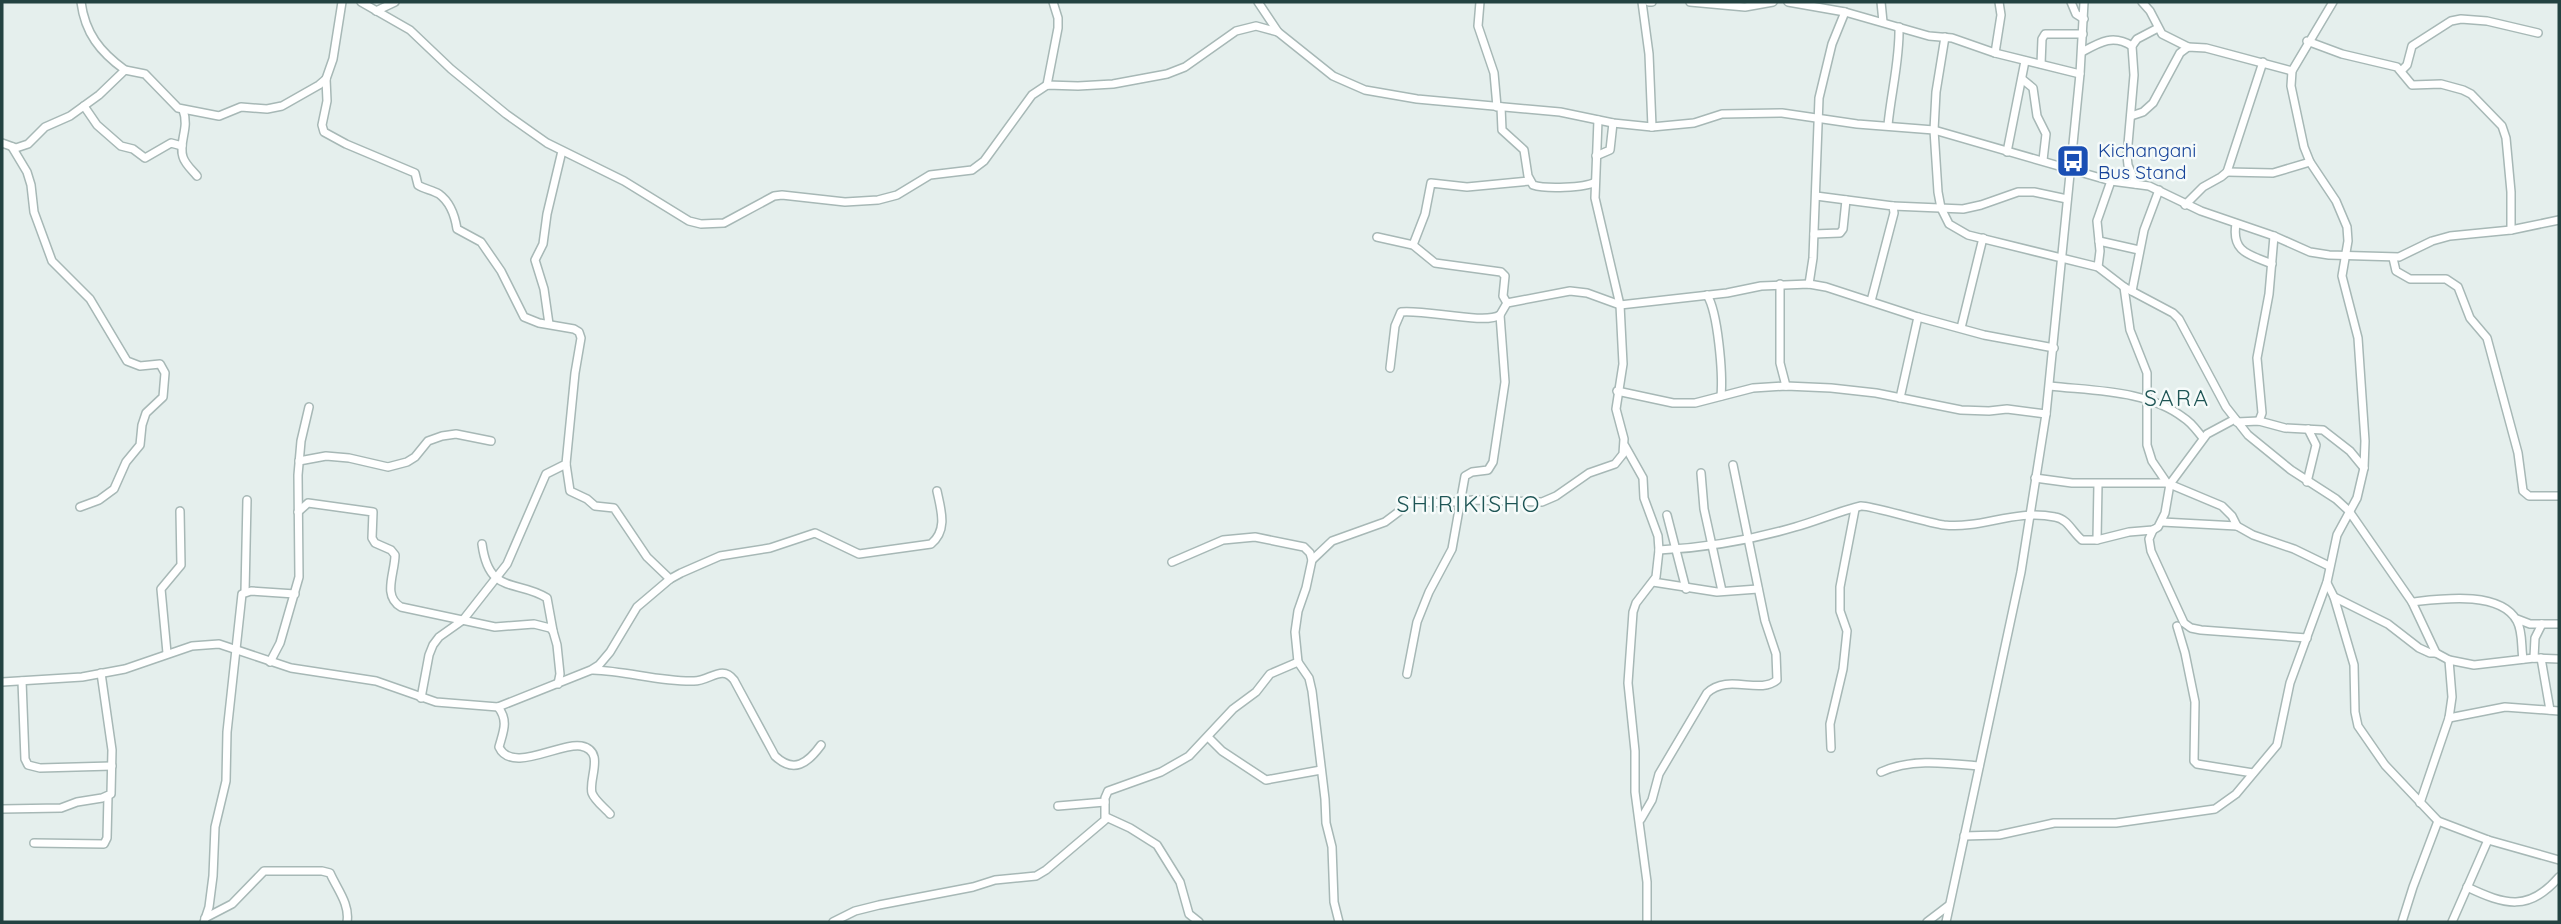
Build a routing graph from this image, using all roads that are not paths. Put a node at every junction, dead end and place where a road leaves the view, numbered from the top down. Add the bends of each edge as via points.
1 (81, 2) edge
2 (342, 2) edge
3 (361, 2) edge
4 (396, 2) edge
5 (1053, 2) edge
6 (1258, 2) edge
7 (1480, 2) edge
8 (1642, 2) edge
9 (1690, 2) edge
10 (1706, 2) edge
11 (1773, 2) edge
12 (1788, 2) edge
13 (1881, 2) edge
14 (1999, 2) edge
15 (2071, 2) edge
16 (2084, 2) edge
17 (2142, 2) edge
18 (2333, 2) edge
19 (376, 11) junction
20 (1845, 12) junction
21 (2084, 19) junction
22 (1883, 22) junction
23 (1899, 27) junction
24 (2158, 28) junction
25 (1278, 32) junction
26 (2538, 33) dead end
27 (2083, 34) junction
28 (1945, 37) junction
29 (2307, 41) junction
30 (2132, 46) junction
31 (2188, 47) junction
32 (2082, 52) junction
33 (1995, 53) junction
34 (2025, 61) junction
35 (2263, 62) junction
36 (2041, 64) junction
37 (125, 70) junction
38 (2402, 70) junction
39 (2292, 71) junction
40 (2080, 74) junction
41 (326, 79) junction
42 (2022, 79) junction
43 (1047, 85) junction
44 (83, 106) junction
45 (1499, 107) junction
46 (183, 110) junction
47 (2131, 116) junction
48 (1818, 118) junction
49 (1598, 120) junction
50 (1613, 124) junction
51 (1888, 125) junction
52 (1652, 127) junction
53 (1934, 130) junction
54 (2, 143) edge
55 (183, 146) junction
56 (12, 147) junction
57 (562, 151) junction
58 (2007, 152) junction
59 (1597, 156) junction
60 (2043, 160) junction
61 (2311, 162) junction
62 (2070, 168) junction
63 (2227, 172) junction
64 (197, 176) dead end
65 (1530, 181) junction
66 (2111, 181) junction
67 (1595, 182) junction
68 (2136, 184) junction
69 (2158, 190) junction
70 (1816, 196) junction
71 (2067, 198) junction
72 (1846, 200) junction
73 (2185, 205) junction
74 (1893, 206) junction
75 (1941, 208) junction
76 (2559, 220) edge
77 (2236, 224) junction
78 (2511, 230) junction
79 (1814, 234) junction
80 (2274, 236) junction
81 (1377, 237) dead end
82 (1983, 238) junction
83 (2099, 242) junction
84 (1413, 245) junction
85 (2139, 250) junction
86 (2346, 256) junction
87 (2393, 258) junction
88 (2063, 259) junction
89 (2272, 264) junction
90 (2098, 267) junction
91 (1780, 284) junction
92 (1809, 284) junction
93 (2128, 289) junction
94 (1709, 298) junction
95 (1871, 300) junction
96 (1507, 303) junction
97 (1620, 305) junction
98 (1500, 314) junction
99 (1918, 317) junction
100 (549, 324) junction
101 (1961, 328) junction
102 (2054, 348) junction
103 (1390, 368) dead end
104 (1786, 386) junction
105 (2050, 386) junction
106 (1617, 391) junction
107 (1721, 396) junction
108 (1900, 398) junction
109 (2148, 400) junction
110 (309, 407) dead end
111 (2046, 414) junction
112 (2236, 421) junction
113 (2259, 421) junction
114 (2308, 429) junction
115 (2203, 438) junction
116 (491, 441) dead end
117 (1625, 446) junction
118 (299, 461) junction
119 (566, 464) junction
120 (1733, 465) dead end
121 (2364, 468) junction
122 (1701, 473) dead end
123 (2035, 478) junction
124 (2307, 482) junction
125 (2168, 483) junction
126 (2098, 484) junction
127 (937, 491) dead end
128 (2559, 496) edge
129 (247, 500) dead end
130 (1460, 501) junction
131 (2340, 502) junction
132 (80, 507) dead end
133 (1855, 509) junction
134 (180, 511) dead end
135 (298, 512) junction
136 (2349, 512) junction
137 (2029, 514) junction
138 (1667, 515) dead end
139 (2162, 522) junction
140 (2237, 526) junction
141 (2340, 526) junction
142 (2153, 530) junction
143 (1748, 538) junction
144 (2097, 540) junction
145 (482, 544) dead end
146 (1712, 545) junction
147 (1659, 550) junction
148 (1676, 550) junction
149 (1312, 560) junction
150 (1172, 562) dead end
151 (2329, 566) junction
152 (497, 578) junction
153 (670, 579) junction
154 (1653, 582) junction
155 (2327, 582) junction
156 (1686, 589) junction
157 (1758, 589) junction
158 (245, 592) junction
159 (1722, 592) junction
160 (295, 594) junction
161 (2334, 597) junction
162 (2412, 602) junction
163 (2516, 619) junction
164 (463, 620) junction
165 (2542, 624) junction
166 (2559, 624) edge
167 (2177, 626) dead end
168 (553, 631) junction
169 (2307, 638) junction
170 (237, 650) junction
171 (167, 653) junction
172 (2436, 653) junction
173 (2538, 658) junction
174 (2523, 659) junction
175 (2559, 659) edge
176 (2449, 660) junction
177 (271, 662) junction
178 (1298, 662) junction
179 (592, 670) junction
180 (102, 673) junction
181 (1407, 674) dead end
182 (22, 681) junction
183 (2, 682) edge
184 (558, 684) junction
185 (421, 698) junction
186 (498, 707) junction
187 (2555, 710) edge
188 (2449, 718) junction
189 (1208, 737) junction
190 (821, 745) dead end
191 (1831, 748) dead end
192 (112, 766) junction
193 (1979, 766) junction
194 (1321, 770) junction
195 (1881, 772) dead end
196 (2253, 773) junction
197 (108, 796) junction
198 (1105, 802) junction
199 (2420, 803) junction
200 (1058, 806) dead end
201 (2, 809) edge
202 (610, 814) dead end
203 (1106, 817) junction
204 (1641, 819) junction
205 (2438, 821) junction
206 (1964, 836) junction
207 (2488, 841) junction
208 (34, 843) dead end
209 (2559, 860) edge
210 (2559, 877) edge
211 (2467, 887) junction
212 (1949, 906) junction
213 (855, 911) junction
214 (204, 920) edge
215 (347, 922) edge
216 (833, 922) edge
217 (849, 922) edge
218 (1199, 922) edge
219 (1339, 922) edge
220 (1647, 922) edge
221 (1927, 922) edge
222 (1945, 922) edge
223 (2402, 922) edge
224 (2452, 922) edge

1 - 37 street via 84,21 99,48
2 - 41 street
3 - 19 street
4 - 19 street
5 - 43 street via 1058,27
6 - 25 street
7 - 45 street via 1478,26 1494,73
8 - 52 street
9 - 10 street
10 - 11 street via 1745,7
12 - 20 street
13 - 22 street
14 - 33 street
15 - 21 street
16 - 21 street
17 - 24 street
18 - 29 street
19 - 57 street via 410,30 506,114
20 - 22 street
20 - 48 street via 1820,90
21 - 27 street
22 - 23 street
23 - 28 street
23 - 51 street
24 - 30 street
24 - 31 street
25 - 43 street via 1256,26 1241,28 1185,67 1167,74 1113,84
25 - 45 street via 1328,72 1365,90
26 - 38 street via 2456,19 2412,46
27 - 32 street
27 - 36 street via 2045,34
28 - 33 street
28 - 53 street
29 - 38 street
29 - 39 street
30 - 32 street via 2113,39
30 - 47 street
31 - 35 street
31 - 47 street via 2180,53 2153,103
32 - 40 street
33 - 34 street
34 - 36 street
34 - 42 street
35 - 39 street
35 - 63 street
36 - 40 street
37 - 44 street
37 - 46 street via 145,74
38 - 78 street via 2412,85 2447,85 2470,94 2502,126
39 - 61 street via 2294,109
40 - 62 street
41 - 46 street via 274,109 241,107 219,116
41 - 100 street via 324,132 413,172 418,184 441,196 455,214 457,229 479,239 501,271 521,314
42 - 58 street
42 - 60 street via 2033,88 2035,109 2046,134
43 - 57 street via 1032,94 984,161 972,170 930,175 897,195 878,200 774,196 712,225 690,220
44 - 55 street via 118,144 145,158 171,143
44 - 56 street via 45,127 28,144
45 - 49 street
45 - 65 street via 1502,130 1524,150
46 - 55 street via 187,121
47 - 68 street via 2127,160
48 - 51 street
48 - 52 street via 1731,113 1694,124
48 - 70 street
49 - 50 street
49 - 59 street
50 - 52 street
50 - 59 street via 1609,150
51 - 53 street
53 - 58 street
53 - 75 street
54 - 56 street
55 - 64 street via 183,158
56 - 132 street via 27,172 34,212 52,261 90,299 127,361 140,366 160,364 164,369 163,397 146,413 140,445 117,483 108,494
57 - 100 street via 543,244 535,260
58 - 60 street
59 - 67 street
60 - 62 street
61 - 63 street via 2273,173
61 - 86 street via 2343,214
62 - 66 street
62 - 71 street
63 - 73 street
65 - 67 street via 1537,187
65 - 84 street via 1467,187 1431,183
66 - 68 street
66 - 83 street via 2097,221
67 - 97 street via 1595,205
68 - 69 street
69 - 73 street
69 - 85 street
70 - 72 street
70 - 79 street
71 - 75 street via 2018,192 1971,208
71 - 88 street
72 - 74 street
72 - 79 street via 1840,233
73 - 77 street
74 - 75 street
74 - 95 street
75 - 82 street via 1953,228
76 - 78 street
77 - 80 street
77 - 89 street via 2234,238 2239,247
78 - 87 street via 2450,236
79 - 92 street
80 - 86 street via 2310,252
80 - 89 street
81 - 84 street
82 - 88 street
82 - 101 street
83 - 85 street
83 - 90 street
84 - 96 street via 1435,263 1501,272
85 - 93 street via 2136,277
86 - 87 street
86 - 121 street via 2342,276 2358,338
87 - 128 street via 2396,271 2405,277 2446,279 2458,287 2472,323 2487,338 2518,453 2523,491 2529,496
88 - 90 street
88 - 102 street
89 - 113 street via 2257,358
90 - 93 street
91 - 92 street
91 - 94 street
91 - 104 street via 1780,363
92 - 95 street
93 - 109 street via 2130,330 2147,373
93 - 112 street via 2179,319
94 - 97 street
94 - 107 street
95 - 99 street
96 - 97 street via 1570,291
96 - 98 street
97 - 106 street via 1623,364
98 - 103 street via 1485,318 1401,312
98 - 130 street via 1505,382 1493,462 1488,470 1465,476
99 - 101 street
99 - 108 street
100 - 119 street via 574,329 581,338
101 - 102 street
102 - 105 street
104 - 107 street via 1753,387
104 - 108 street
105 - 109 street
105 - 111 street
106 - 107 street via 1673,403
106 - 117 street via 1616,418
108 - 111 street via 1961,410
109 - 115 street via 2187,419
109 - 125 street via 2145,431 2151,461
110 - 118 street
111 - 123 street
112 - 113 street
112 - 115 street
112 - 124 street
113 - 114 street
114 - 121 street via 2325,432
114 - 124 street via 2316,446
115 - 125 street
116 - 118 street via 442,436 428,441 415,457 388,467 326,456
117 - 130 street via 1615,464 1589,473 1542,502
117 - 147 street via 1643,478
118 - 135 street
119 - 152 street via 546,474 514,552
119 - 153 street via 570,491 595,506 614,508 647,557
120 - 143 street
121 - 136 street
122 - 146 street
123 - 126 street
123 - 137 street
124 - 131 street
125 - 126 street
125 - 139 street
125 - 140 street via 2222,506
126 - 144 street
127 - 153 street via 942,525 935,541 926,546 859,554 815,533 770,548 720,556
129 - 158 street
130 - 149 street via 1418,499 1385,522 1332,541
130 - 181 street via 1452,549 1422,609
131 - 136 street
131 - 141 street
133 - 137 street via 1865,506 1946,525
133 - 143 street
133 - 191 street via 1840,587 1840,611 1847,631 1830,724
134 - 171 street via 181,565 161,589
135 - 160 street via 300,560
135 - 164 street via 308,503 371,510 372,538 396,555 390,592 395,604 409,611
136 - 141 street
136 - 162 street
137 - 144 street via 2059,517 2082,540
137 - 193 street
138 - 148 street
139 - 140 street
139 - 142 street
140 - 151 street
141 - 151 street
142 - 144 street
142 - 169 street via 2151,551 2184,623 2191,628
143 - 146 street
143 - 157 street
145 - 152 street
146 - 148 street
146 - 159 street
147 - 148 street
147 - 154 street
148 - 156 street
149 - 150 street via 1304,547 1255,537 1223,540
149 - 178 street via 1296,619
151 - 155 street
152 - 164 street
152 - 168 street via 547,598
153 - 179 street via 637,607 605,660
154 - 156 street
154 - 204 street via 1633,612 1629,655 1635,792
155 - 161 street
155 - 169 street
156 - 159 street
157 - 159 street
157 - 204 street via 1776,654 1777,680 1768,685 1726,683 1707,693 1659,774 1653,800
158 - 160 street
158 - 170 street
160 - 177 street
161 - 172 street via 2388,624 2419,648
161 - 199 street via 2354,665 2358,726
162 - 163 street via 2482,599
162 - 172 street
163 - 165 street
163 - 174 street
164 - 168 street via 495,627 534,624
164 - 185 street via 433,645
165 - 166 street
165 - 173 street via 2535,638
167 - 196 street via 2195,702 2195,763
168 - 184 street
169 - 196 street via 2290,683 2277,746
170 - 171 street via 207,644
170 - 177 street
170 - 214 street via 226,732 226,781 215,827 213,876
171 - 180 street
172 - 176 street
173 - 174 street
173 - 175 street
173 - 187 street
174 - 176 street via 2485,666
176 - 188 street
177 - 185 street via 376,681
178 - 189 street via 1270,674
178 - 194 street via 1311,683
179 - 184 street
179 - 190 street via 693,681 727,673 780,760 804,764
180 - 182 street
180 - 192 street
182 - 183 street
182 - 192 street via 28,765
184 - 186 street
185 - 186 street
186 - 202 street via 505,726 499,747 506,754 520,758 574,746 588,749 596,763 593,796
187 - 188 street via 2505,707
188 - 199 street
189 - 194 street via 1266,780
189 - 198 street via 1173,767 1113,788
192 - 197 street
193 - 195 street via 1927,763
193 - 206 street
194 - 219 street
196 - 206 street via 2226,803 2203,812 2101,824 2054,823 1999,835
197 - 201 street via 61,808
197 - 208 street via 104,844
198 - 200 street
198 - 203 street
199 - 205 street
203 - 213 street via 1036,876 995,880
203 - 218 street via 1157,845 1180,882 1187,910
204 - 220 street
205 - 207 street
205 - 223 street
206 - 212 street
207 - 209 street
207 - 211 street
210 - 211 street via 2520,903
211 - 224 street
212 - 221 street
212 - 222 street
213 - 216 street
213 - 217 street
214 - 215 street via 232,904 264,871 322,871 330,873 340,891

